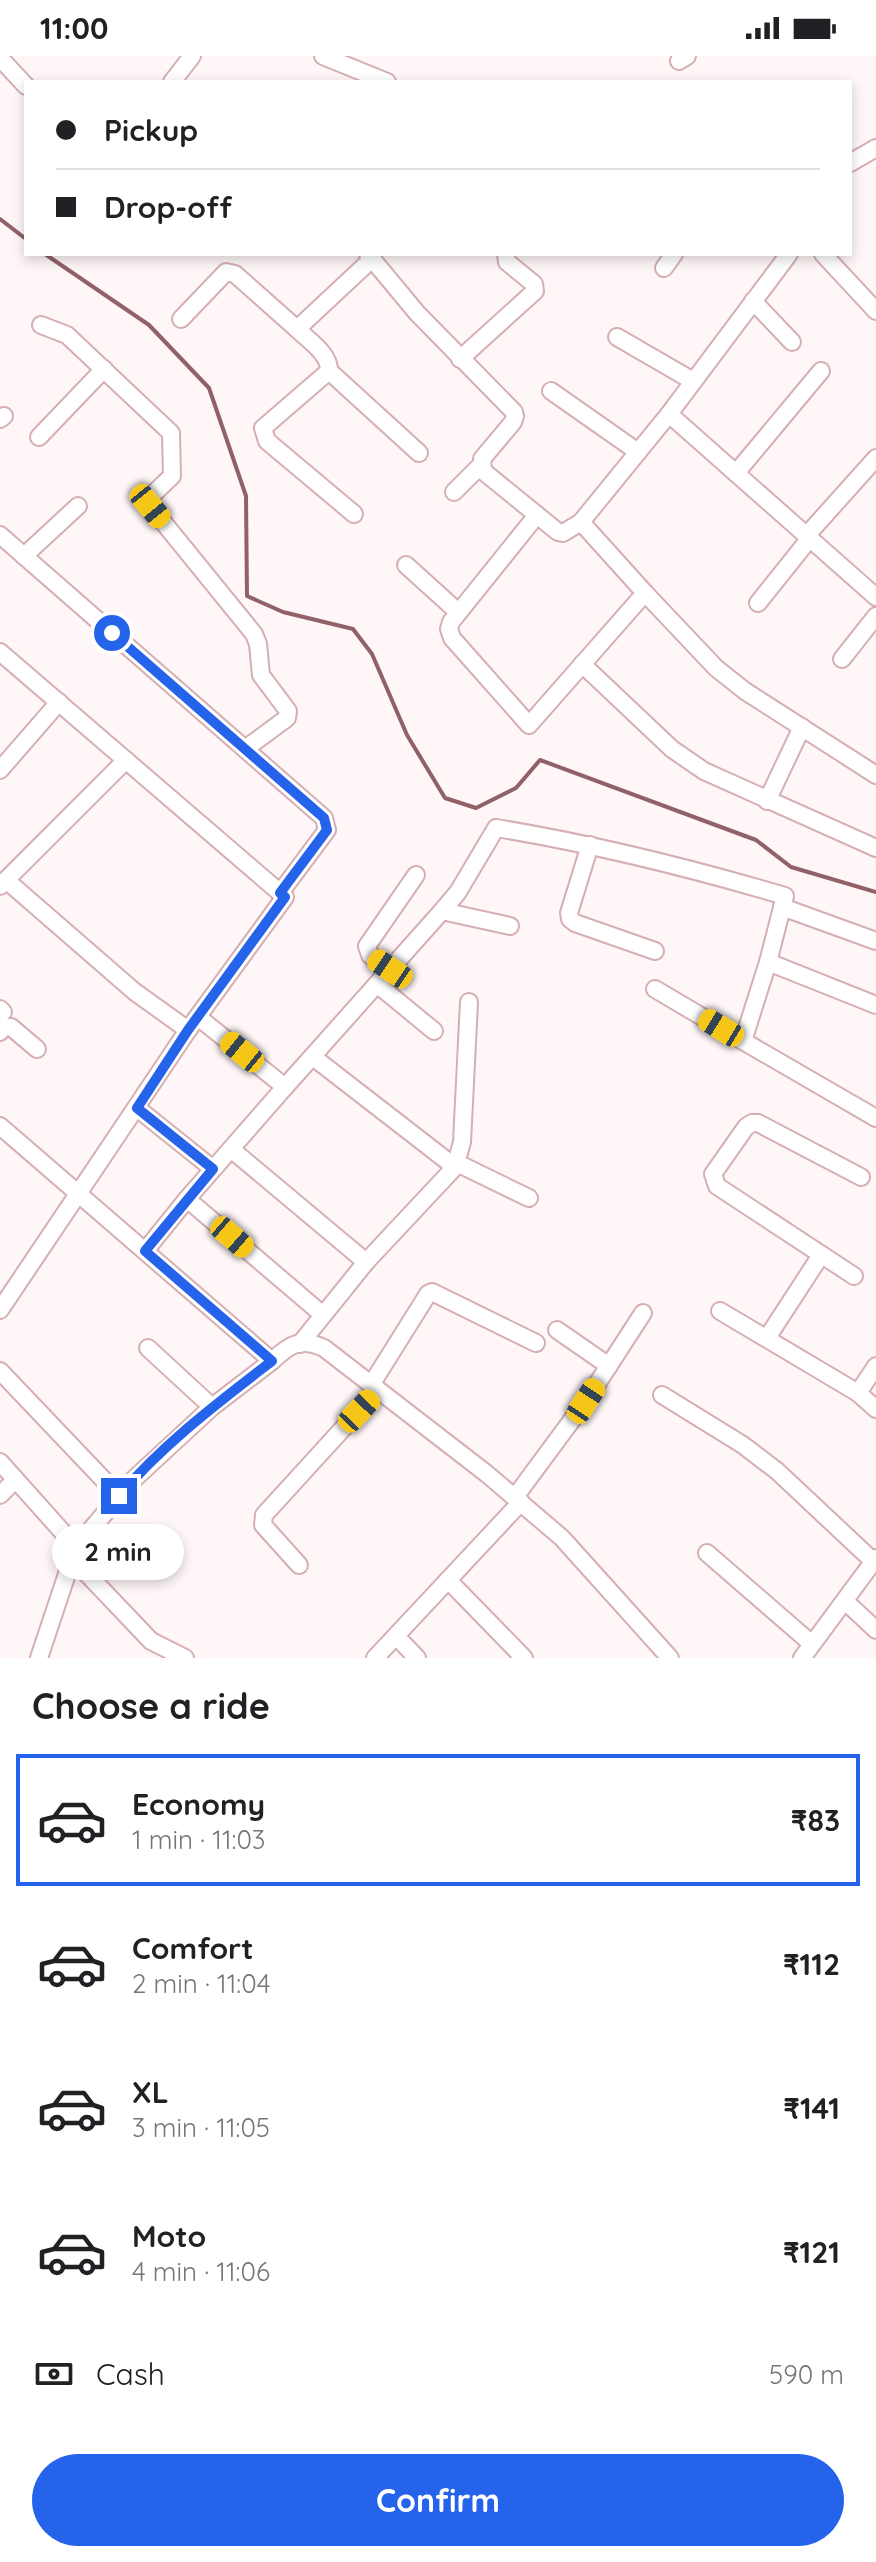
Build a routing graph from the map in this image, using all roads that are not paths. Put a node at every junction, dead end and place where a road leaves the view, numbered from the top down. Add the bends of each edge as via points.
1 (192, 56) edge
2 (323, 56) edge
3 (0, 58) edge
4 (174, 80) edge
5 (382, 80) edge
6 (24, 84) edge
7 (876, 148) edge
8 (852, 162) edge
9 (371, 256) edge
10 (506, 256) edge
11 (673, 256) edge
12 (787, 256) edge
13 (825, 256) edge
14 (664, 268) dead end
15 (753, 301) junction
16 (876, 311) edge
17 (181, 319) dead end
18 (41, 325) dead end
19 (297, 329) junction
20 (617, 337) dead end
21 (792, 342) dead end
22 (460, 359) junction
23 (104, 369) junction
24 (329, 371) junction
25 (821, 371) dead end
26 (693, 381) junction
27 (551, 391) dead end
28 (669, 414) junction
29 (39, 437) dead end
30 (638, 452) junction
31 (419, 453) dead end
32 (876, 458) edge
33 (481, 465) junction
34 (736, 473) junction
35 (454, 492) dead end
36 (78, 506) dead end
37 (354, 514) dead end
38 (537, 515) junction
39 (581, 522) junction
40 (0, 535) edge
41 (808, 537) junction
42 (24, 556) junction
43 (406, 565) dead end
44 (645, 593) junction
45 (876, 597) edge
46 (758, 603) dead end
47 (458, 612) junction
48 (876, 616) edge
49 (0, 652) edge
50 (842, 659) dead end
51 (582, 664) junction
52 (59, 702) junction
53 (802, 727) junction
54 (245, 749) junction
55 (126, 760) junction
56 (0, 770) edge
57 (876, 775) edge
58 (767, 801) junction
59 (590, 845) junction
60 (876, 848) edge
61 (416, 875) dead end
62 (3, 883) edge
63 (280, 893) junction
64 (782, 907) junction
65 (442, 911) junction
66 (510, 926) dead end
67 (876, 941) edge
68 (655, 951) dead end
69 (768, 962) junction
70 (390, 969) junction
71 (377, 984) junction
72 (655, 989) dead end
73 (469, 1002) dead end
74 (876, 1005) edge
75 (193, 1024) junction
76 (434, 1031) dead end
77 (0, 1032) edge
78 (743, 1041) junction
79 (37, 1049) dead end
80 (313, 1057) junction
81 (285, 1087) junction
82 (137, 1108) junction
83 (876, 1118) edge
84 (0, 1126) edge
85 (231, 1149) junction
86 (456, 1165) junction
87 (213, 1169) junction
88 (861, 1177) dead end
89 (80, 1194) junction
90 (529, 1198) dead end
91 (187, 1199) junction
92 (145, 1251) junction
93 (821, 1255) junction
94 (366, 1262) junction
95 (854, 1276) dead end
96 (0, 1278) edge
97 (14, 1290) junction
98 (0, 1310) edge
99 (720, 1311) dead end
100 (643, 1313) dead end
101 (323, 1315) junction
102 (557, 1330) dead end
103 (767, 1338) junction
104 (536, 1343) dead end
105 (300, 1344) junction
106 (148, 1348) dead end
107 (272, 1361) junction
108 (609, 1366) junction
109 (876, 1366) edge
110 (0, 1371) edge
111 (375, 1388) junction
112 (858, 1393) junction
113 (662, 1395) dead end
114 (212, 1407) junction
115 (876, 1409) edge
116 (0, 1462) edge
117 (15, 1480) junction
118 (0, 1495) edge
119 (119, 1496) junction
120 (518, 1500) junction
121 (74, 1553) junction
122 (707, 1553) dead end
123 (875, 1560) edge
124 (299, 1565) dead end
125 (448, 1580) junction
126 (845, 1601) junction
127 (876, 1630) edge
128 (396, 1636) junction
129 (807, 1651) edge
130 (40, 1657) edge
131 (185, 1658) edge
132 (375, 1658) edge
133 (417, 1658) edge
134 (524, 1658) edge
135 (670, 1658) edge

1 - 4 street
2 - 5 street
3 - 6 street
7 - 8 street
9 - 19 street
9 - 22 street
10 - 22 street via 535,291
11 - 14 street
12 - 15 street
13 - 16 street
15 - 21 street
15 - 26 street
17 - 19 street via 226,272 235,274
18 - 23 street via 67,335
19 - 24 street via 322,353
20 - 26 street
22 - 33 street via 515,416
23 - 29 street
23 - 54 street via 171,433 172,476 149,498 150,506 257,638 261,675 288,711 287,718
24 - 31 street
24 - 37 street via 263,428 263,434
25 - 34 street
26 - 28 street
27 - 30 street
28 - 30 street
28 - 34 street
30 - 39 street
32 - 41 street
33 - 35 street
33 - 38 street
34 - 41 street
36 - 42 street
38 - 39 street via 563,533
38 - 47 street
39 - 44 street
40 - 42 street
41 - 45 street
41 - 46 street
42 - 54 street
43 - 47 street
44 - 51 street
44 - 53 street via 716,668
47 - 51 street via 449,629 452,638 529,725
48 - 50 street
49 - 52 street
51 - 58 street via 689,762
52 - 55 street
52 - 56 street
53 - 57 street
53 - 58 street
54 - 63 street via 327,824
55 - 62 street
55 - 63 street
58 - 60 street
59 - 64 street via 785,896
59 - 65 street via 496,828
59 - 68 street via 570,919
61 - 70 street via 367,946 370,955
62 - 75 street via 135,992
63 - 75 street via 285,897
64 - 67 street
64 - 69 street
65 - 66 street
65 - 70 street
69 - 74 street
69 - 78 street
70 - 71 street
71 - 76 street
71 - 80 street
72 - 78 street
73 - 86 street via 462,1142
75 - 81 street
75 - 82 street
77 - 79 street via 11,1027
78 - 83 street
80 - 81 street
80 - 86 street
81 - 85 street
82 - 87 street
82 - 89 street
84 - 89 street
85 - 87 street
85 - 94 street
86 - 90 street
86 - 94 street
87 - 91 street
88 - 93 street via 758,1123 746,1127 713,1174 717,1186
89 - 92 street
89 - 97 street
91 - 92 street
91 - 101 street
92 - 107 street
93 - 95 street
93 - 103 street
94 - 101 street
96 - 97 street
97 - 98 street
99 - 103 street
100 - 108 street
101 - 105 street
102 - 108 street
103 - 112 street
104 - 111 street via 432,1292
105 - 107 street via 290,1344
105 - 111 street via 324,1348
106 - 114 street
107 - 114 street
108 - 120 street
109 - 112 street
110 - 119 street
111 - 120 street
111 - 124 street via 264,1515 263,1525
112 - 115 street
113 - 123 street via 777,1471
114 - 119 street
116 - 117 street
117 - 118 street
117 - 121 street
119 - 121 street
120 - 125 street
120 - 135 street via 562,1538
121 - 130 street
121 - 131 street via 151,1641
122 - 129 street
123 - 126 street
125 - 128 street
125 - 134 street
126 - 127 street
126 - 129 street
128 - 132 street
128 - 133 street

